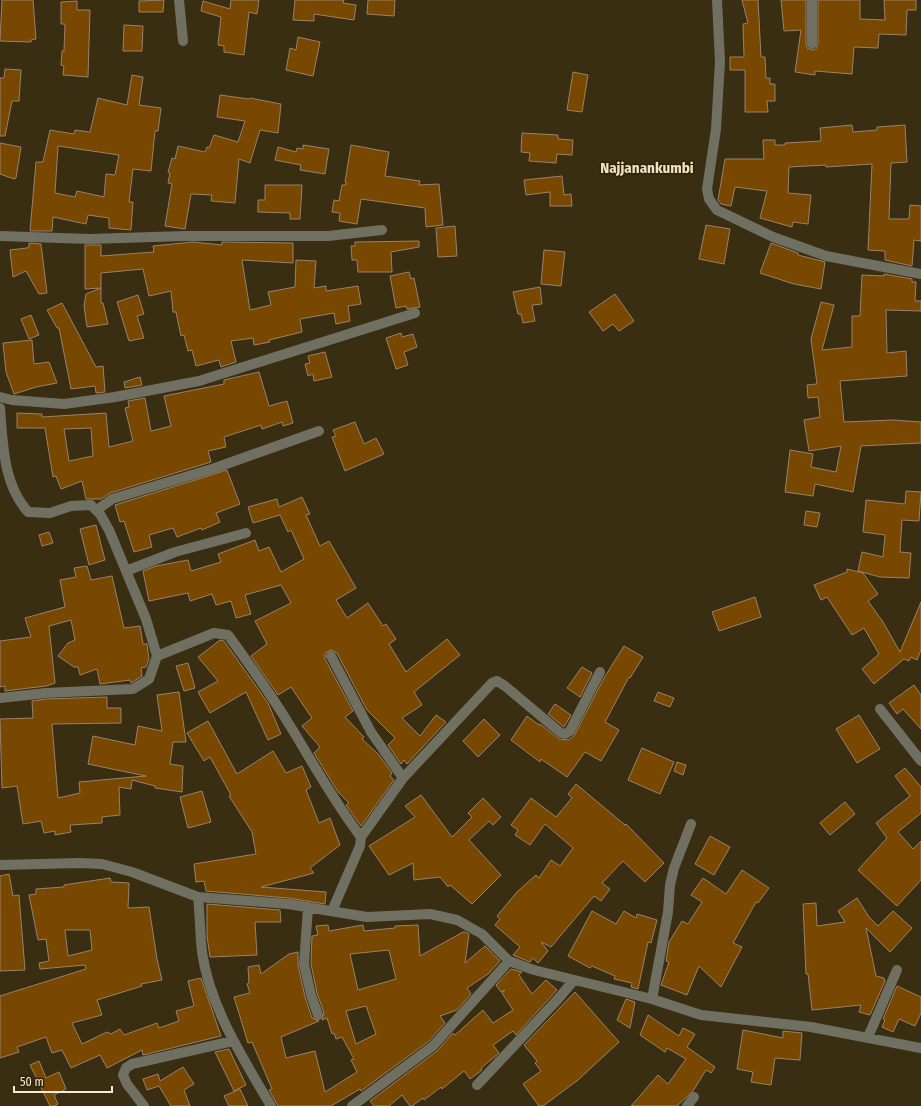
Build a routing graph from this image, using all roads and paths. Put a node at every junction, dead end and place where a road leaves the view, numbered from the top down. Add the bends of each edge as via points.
1 (179, 0) edge
2 (717, 0) edge
3 (812, 0) edge
4 (184, 41) dead end
5 (812, 44) dead end
6 (382, 230) dead end
7 (0, 236) edge
8 (921, 274) edge
9 (415, 313) dead end
10 (0, 397) edge
11 (0, 408) edge
12 (319, 431) dead end
13 (97, 510) junction
14 (246, 533) dead end
15 (126, 570) junction
16 (157, 656) junction
17 (331, 656) dead end
18 (600, 672) dead end
19 (0, 698) edge
20 (880, 709) dead end
21 (921, 761) edge
22 (403, 778) junction
23 (691, 824) dead end
24 (361, 837) junction
25 (0, 865) edge
26 (198, 897) junction
27 (308, 907) junction
28 (332, 911) junction
29 (509, 961) junction
30 (897, 970) dead end
31 (574, 980) junction
32 (652, 999) junction
33 (318, 1015) dead end
34 (868, 1037) junction
35 (233, 1041) junction
36 (921, 1048) edge
37 (477, 1085) dead end
38 (694, 1098) dead end
39 (144, 1106) edge
40 (271, 1106) edge
41 (352, 1106) edge
42 (687, 1106) edge

1 - 4 street
2 - 8 street via 720,62 716,129 707,189 709,199 717,210 773,237 826,256
3 - 5 street
6 - 7 street via 328,236 184,236 90,240
9 - 10 street via 199,381 64,404
11 - 13 street via 11,487 28,512 50,513 71,506 91,505
12 - 13 street via 215,468 112,499
13 - 15 street via 109,530
14 - 15 street via 175,552
15 - 16 street via 146,619
16 - 19 street via 149,679 133,689
16 - 24 street via 214,633 228,635 291,727
17 - 22 street via 371,732
18 - 22 street via 570,731 566,734 561,733 505,686 497,681 492,682
20 - 21 street
22 - 24 street
23 - 32 street via 670,885 668,912
24 - 28 street via 360,846
25 - 26 street via 102,864 132,872
26 - 27 street
26 - 35 street via 202,953 213,995
27 - 28 street
27 - 33 street via 304,964
28 - 29 street via 367,917 430,914 457,920 482,934
29 - 31 street
29 - 41 street via 462,1010 433,1046
30 - 34 street
31 - 32 street
31 - 37 street
32 - 34 street via 701,1015 811,1027
34 - 36 street
35 - 39 street via 132,1064 126,1068 123,1075 127,1084
35 - 40 street
38 - 42 street

